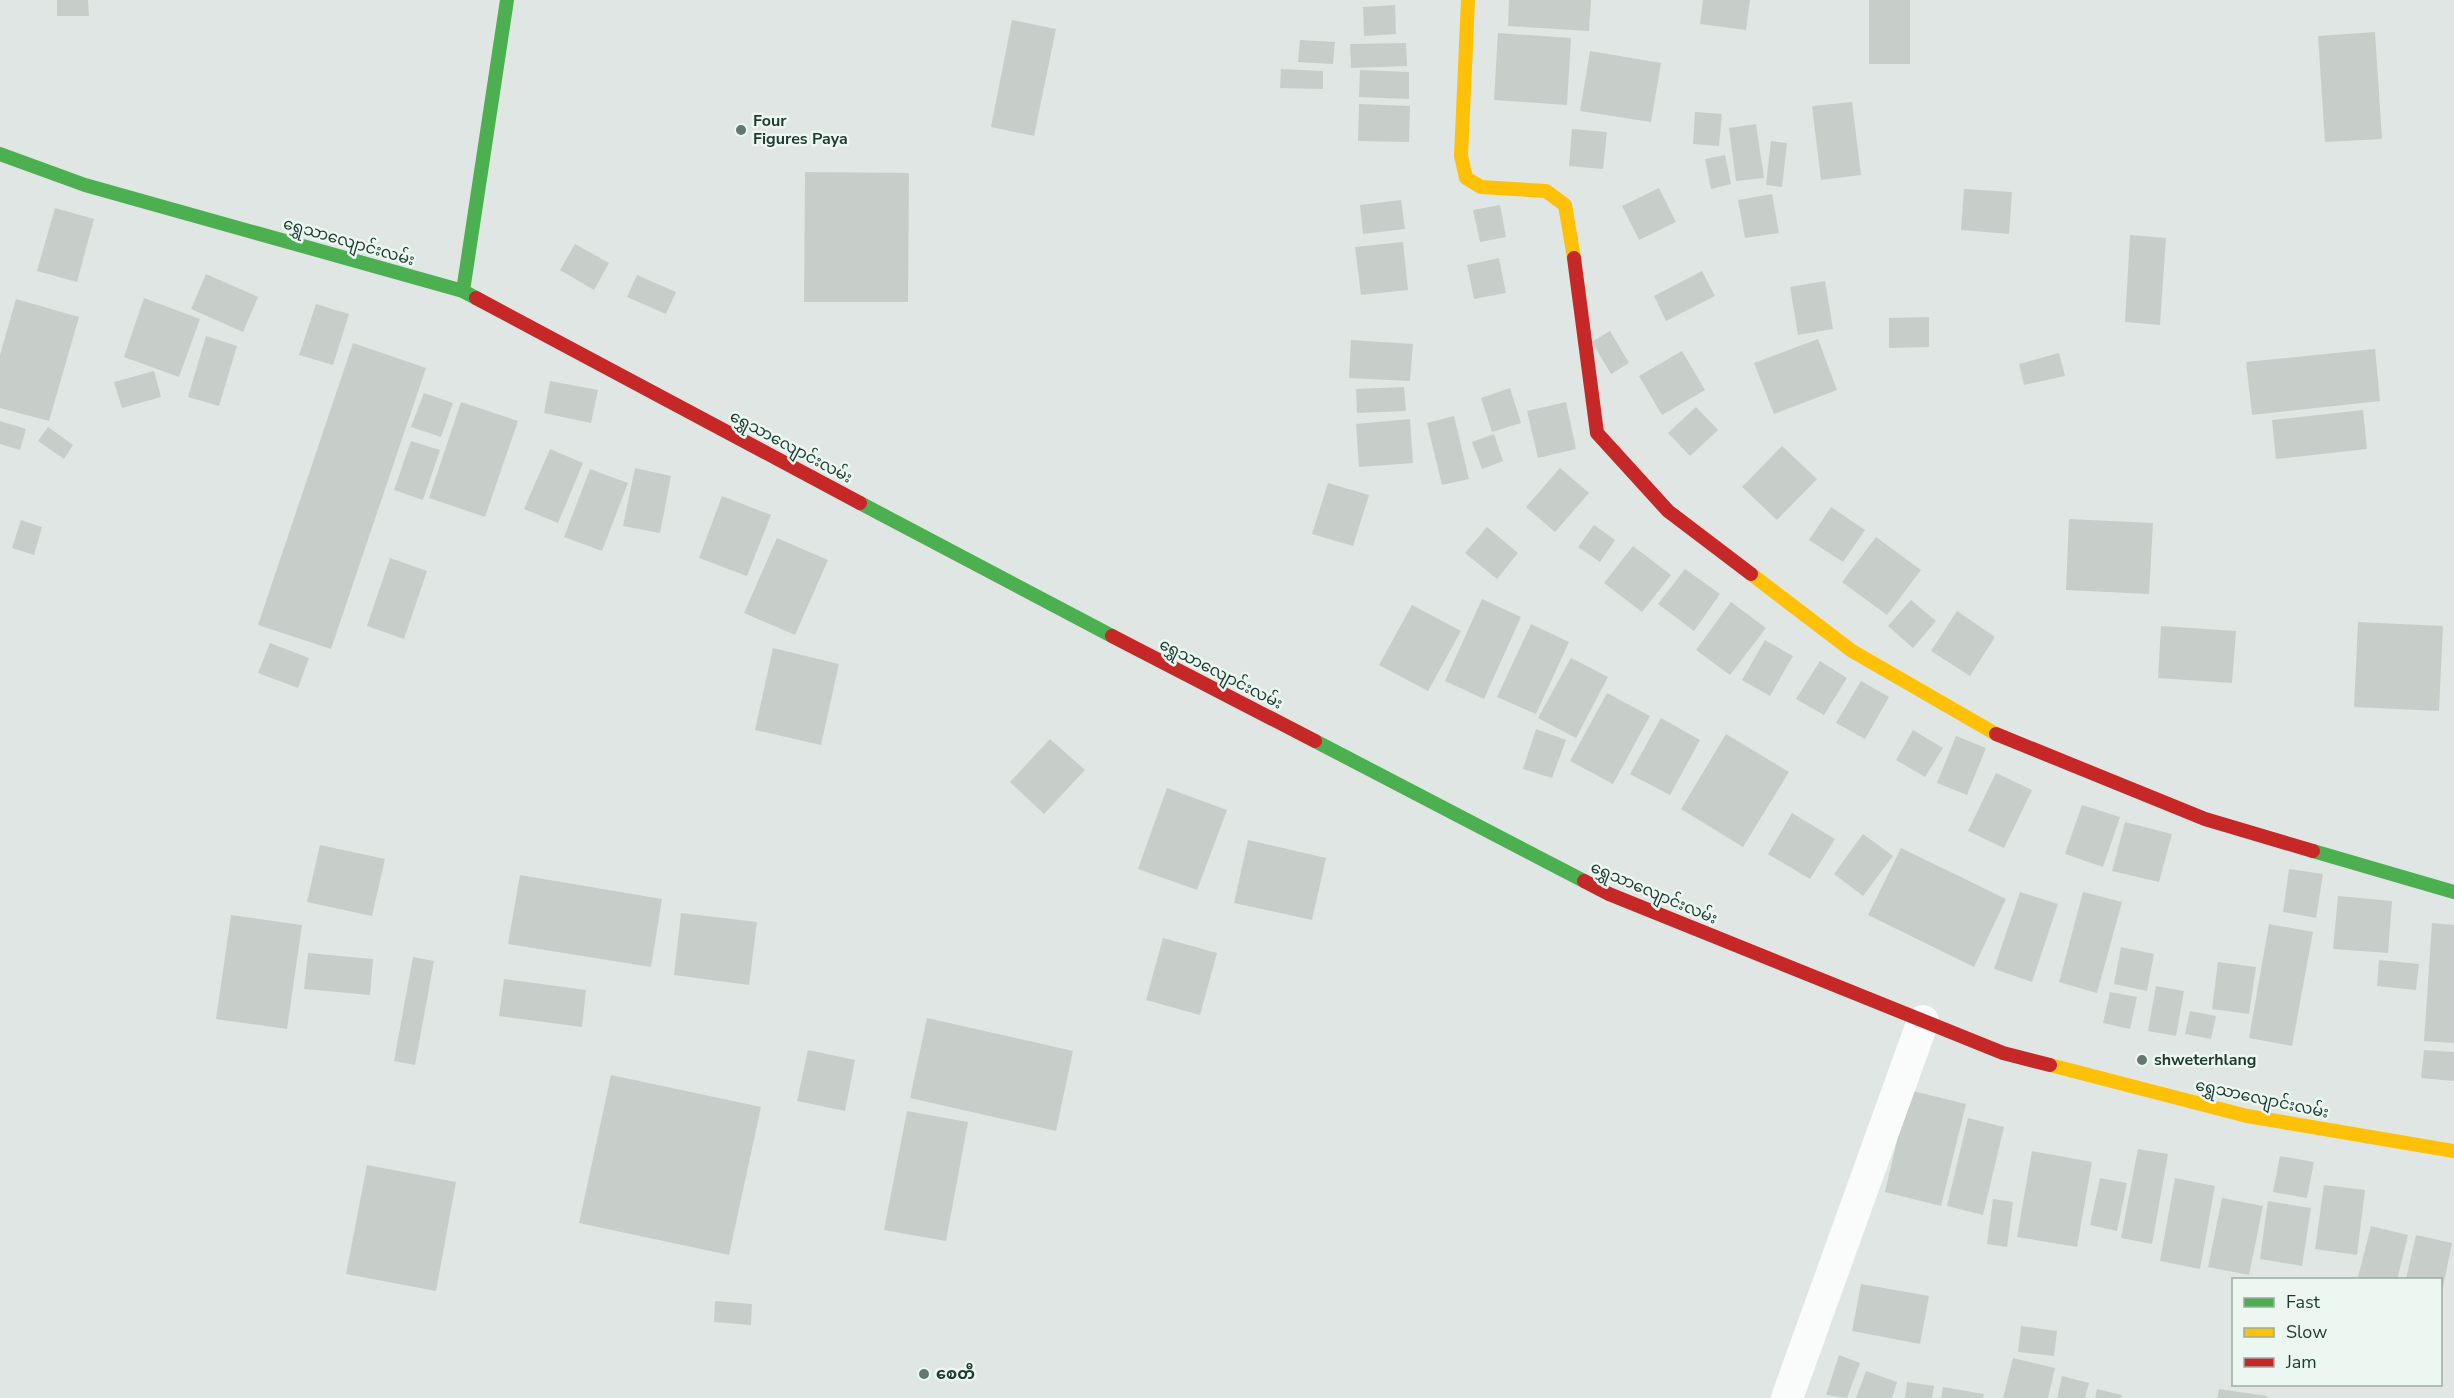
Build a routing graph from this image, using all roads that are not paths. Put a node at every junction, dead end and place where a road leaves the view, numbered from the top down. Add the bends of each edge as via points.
1 (507, 0) edge
2 (1468, 0) edge
3 (0, 154) edge
4 (463, 291) junction
5 (2454, 892) edge
6 (1923, 1021) junction
7 (2454, 1151) edge
8 (1787, 1398) edge

1 - 4 street
2 - 5 street via 1461,156 1466,178 1481,187 1546,191 1564,206 1597,433 1668,511 1852,651 1998,735 2205,819
3 - 4 street, ရွှေသာလျောင်းလမ်း via 85,185
4 - 6 street, ရွှေသာလျောင်းလမ်း via 997,576 1609,894
6 - 7 street, ရွှေသာလျောင်းလမ်း via 2003,1053 2247,1116
6 - 8 street

